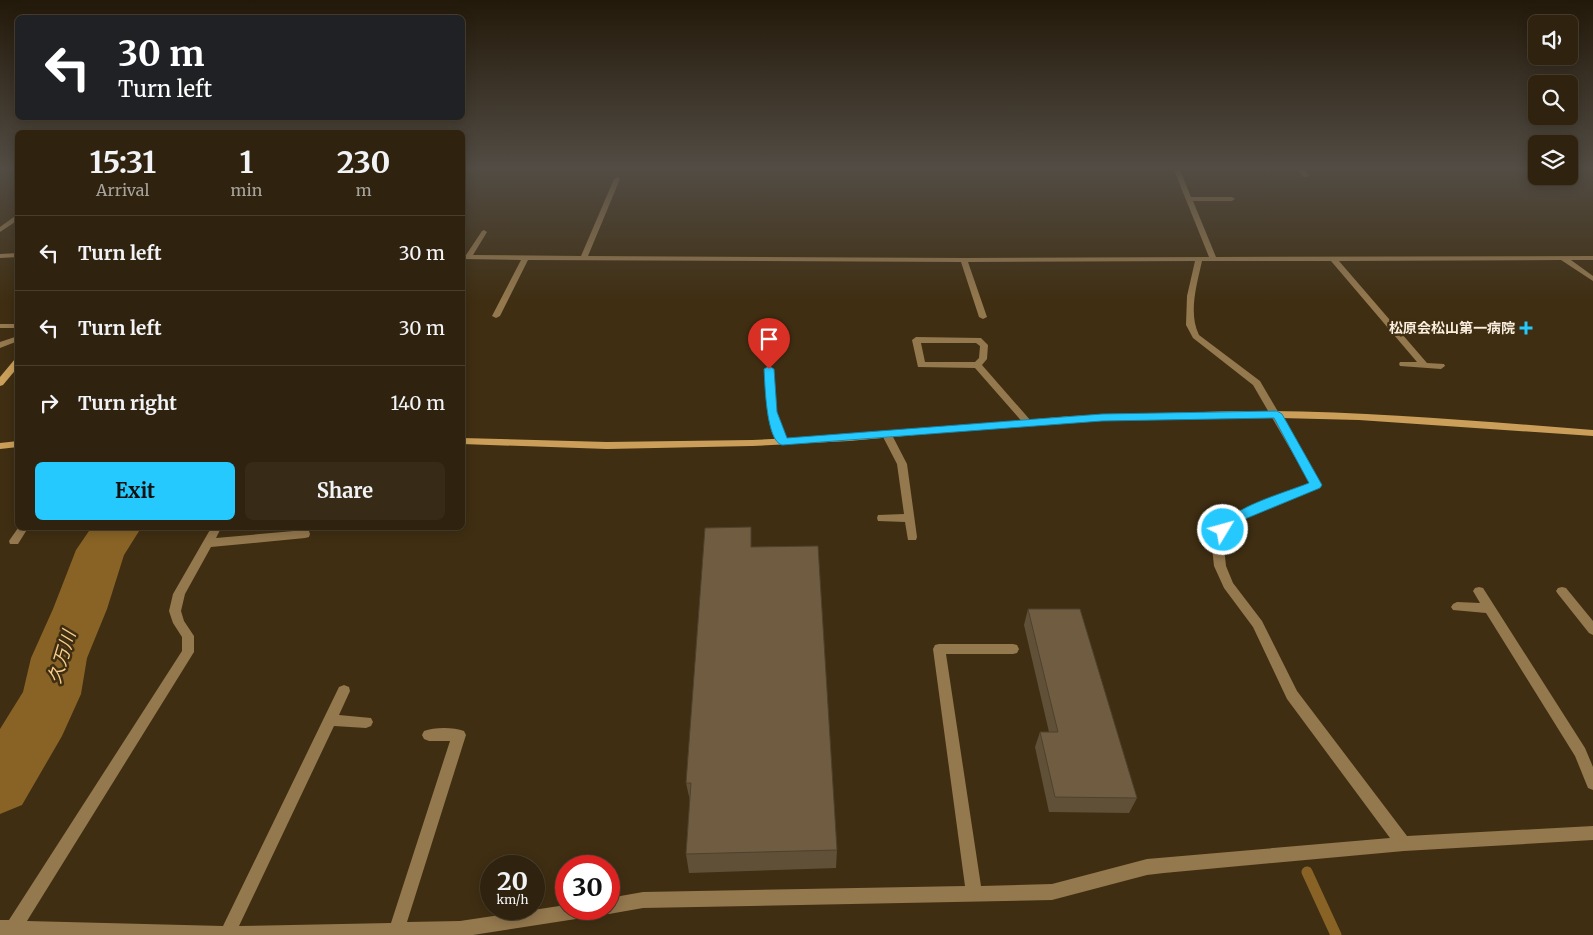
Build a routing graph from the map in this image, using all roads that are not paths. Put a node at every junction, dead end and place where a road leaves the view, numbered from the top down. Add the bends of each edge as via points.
1 (602, 214) edge
2 (1194, 214) edge
3 (15, 218) edge
4 (0, 230) edge
5 (484, 232) dead end
6 (15, 255) edge
7 (0, 256) edge
8 (465, 257) edge
9 (526, 257) junction
10 (584, 257) junction
11 (1213, 258) junction
12 (1332, 258) junction
13 (1563, 258) junction
14 (1593, 258) edge
15 (1199, 259) junction
16 (964, 260) junction
17 (1593, 279) edge
18 (496, 316) dead end
19 (983, 316) dead end
20 (0, 326) edge
21 (15, 326) edge
22 (15, 339) edge
23 (0, 345) edge
24 (1403, 364) dead end
25 (976, 365) junction
26 (1424, 365) junction
27 (15, 366) edge
28 (1441, 366) dead end
29 (769, 369) dead end
30 (0, 383) edge
31 (1277, 414) junction
32 (1028, 423) junction
33 (1593, 433) edge
34 (887, 435) junction
35 (465, 442) edge
36 (782, 442) junction
37 (15, 444) edge
38 (0, 446) edge
39 (882, 518) dead end
40 (910, 518) junction
41 (22, 530) edge
42 (215, 530) edge
43 (305, 534) dead end
44 (912, 538) dead end
45 (14, 541) dead end
46 (208, 543) junction
47 (1479, 591) dead end
48 (1562, 591) dead end
49 (1458, 607) dead end
50 (1490, 608) junction
51 (1593, 630) edge
52 (1013, 649) dead end
53 (344, 691) dead end
54 (330, 720) junction
55 (366, 722) dead end
56 (429, 735) dead end
57 (1593, 784) edge
58 (1593, 833) edge
59 (1404, 844) junction
60 (974, 893) junction
61 (620, 904) edge
62 (555, 914) edge
63 (6, 928) edge
64 (396, 931) junction
65 (227, 934) edge
66 (316, 934) edge

1 - 10 street
2 - 11 street
3 - 4 street
5 - 8 street
6 - 7 street
8 - 9 street
9 - 10 street
9 - 18 street
10 - 16 street
11 - 12 street
11 - 15 street
12 - 13 street
12 - 26 street
13 - 14 street
13 - 17 street
15 - 16 street
15 - 31 street via 1190,325 1196,336 1257,383
16 - 19 street
20 - 21 street
22 - 23 street
24 - 26 street
25 - 25 street via 920,364 916,340 978,340 984,345 983,359
25 - 32 street
26 - 28 street
27 - 30 street
29 - 36 street via 772,412
31 - 32 street
31 - 33 street via 1421,420
31 - 59 street via 1316,485 1236,518 1223,530 1218,547 1220,566 1228,585 1258,624 1292,695
32 - 34 street
34 - 36 street
34 - 40 street via 902,464
35 - 36 street via 634,446
37 - 38 street
39 - 40 street
40 - 44 street
41 - 45 street
42 - 46 street
43 - 46 street
46 - 63 street via 179,594 175,611 178,624 188,636 188,652
47 - 50 street
48 - 51 street
49 - 50 street
50 - 57 street via 1580,752
52 - 60 street via 940,649
53 - 54 street
54 - 55 street
54 - 65 street
56 - 64 street via 459,735
58 - 59 street
59 - 60 street via 1148,866 1052,892
60 - 61 street via 653,900
62 - 64 street via 460,929
63 - 65 street
64 - 66 street
65 - 66 street

